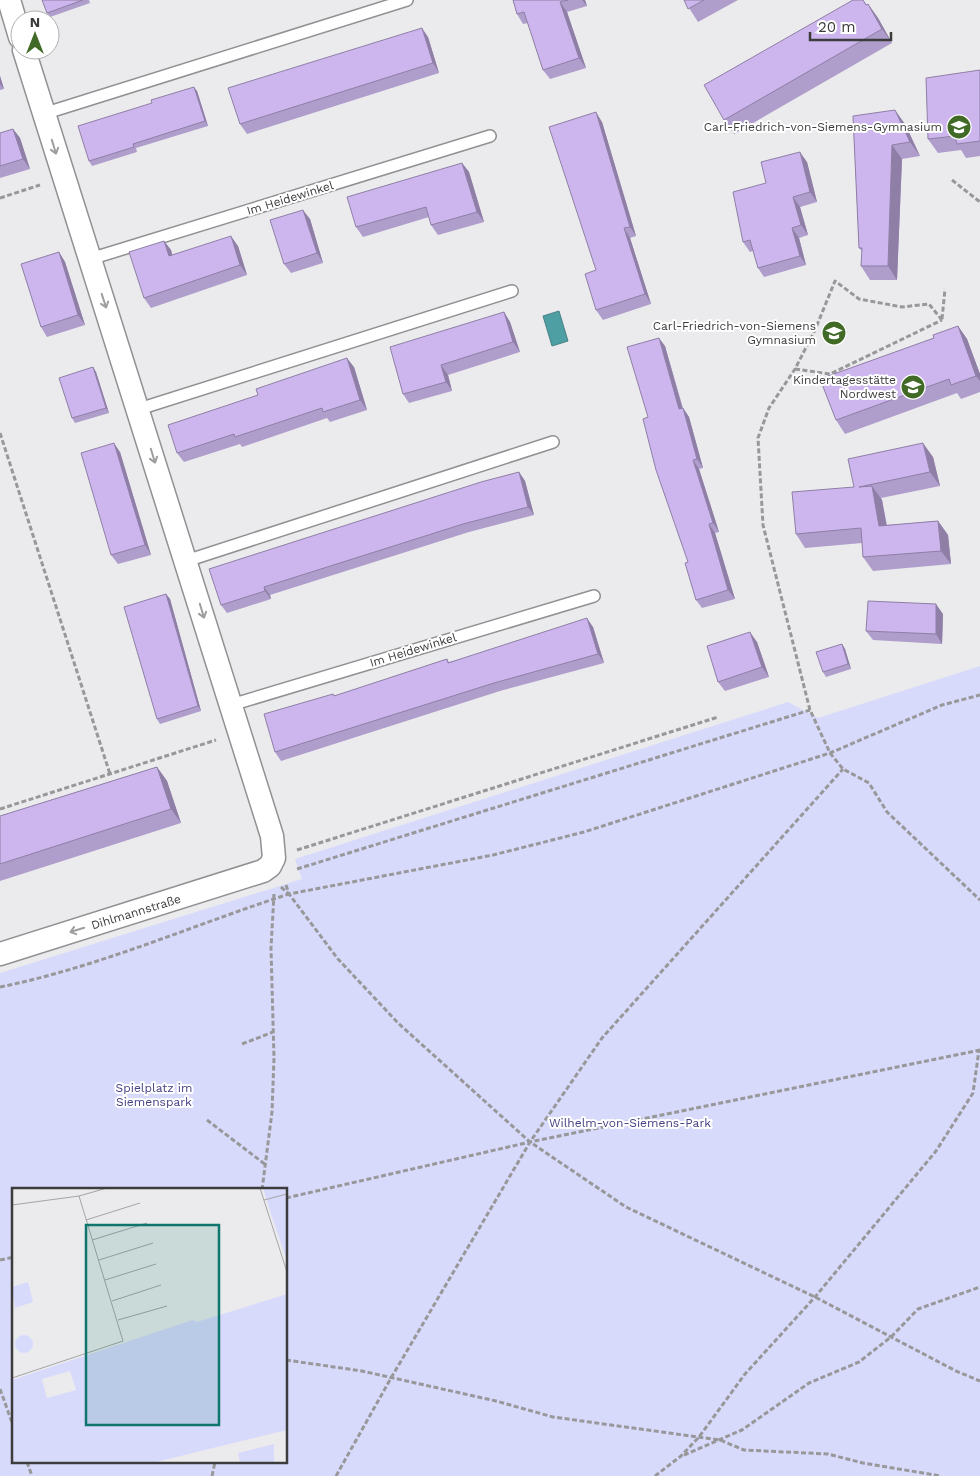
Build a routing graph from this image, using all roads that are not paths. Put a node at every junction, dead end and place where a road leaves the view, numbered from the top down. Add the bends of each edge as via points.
1 (407, 0) edge
2 (27, 60) edge
3 (43, 114) junction
4 (490, 136) dead end
5 (90, 259) junction
6 (512, 291) dead end
7 (139, 409) junction
8 (552, 442) dead end
9 (186, 561) junction
10 (594, 596) dead end
11 (231, 705) junction
12 (0, 954) edge

1 - 3 lane
2 - 3 street
3 -> 5 street
4 - 5 lane, Im Heidewinkel
5 -> 7 street
6 - 7 lane
7 -> 9 street
8 - 9 lane
9 -> 11 street
10 - 11 lane, Im Heidewinkel
11 -> 12 street, Dihlmannstraße via 272,836 275,871

